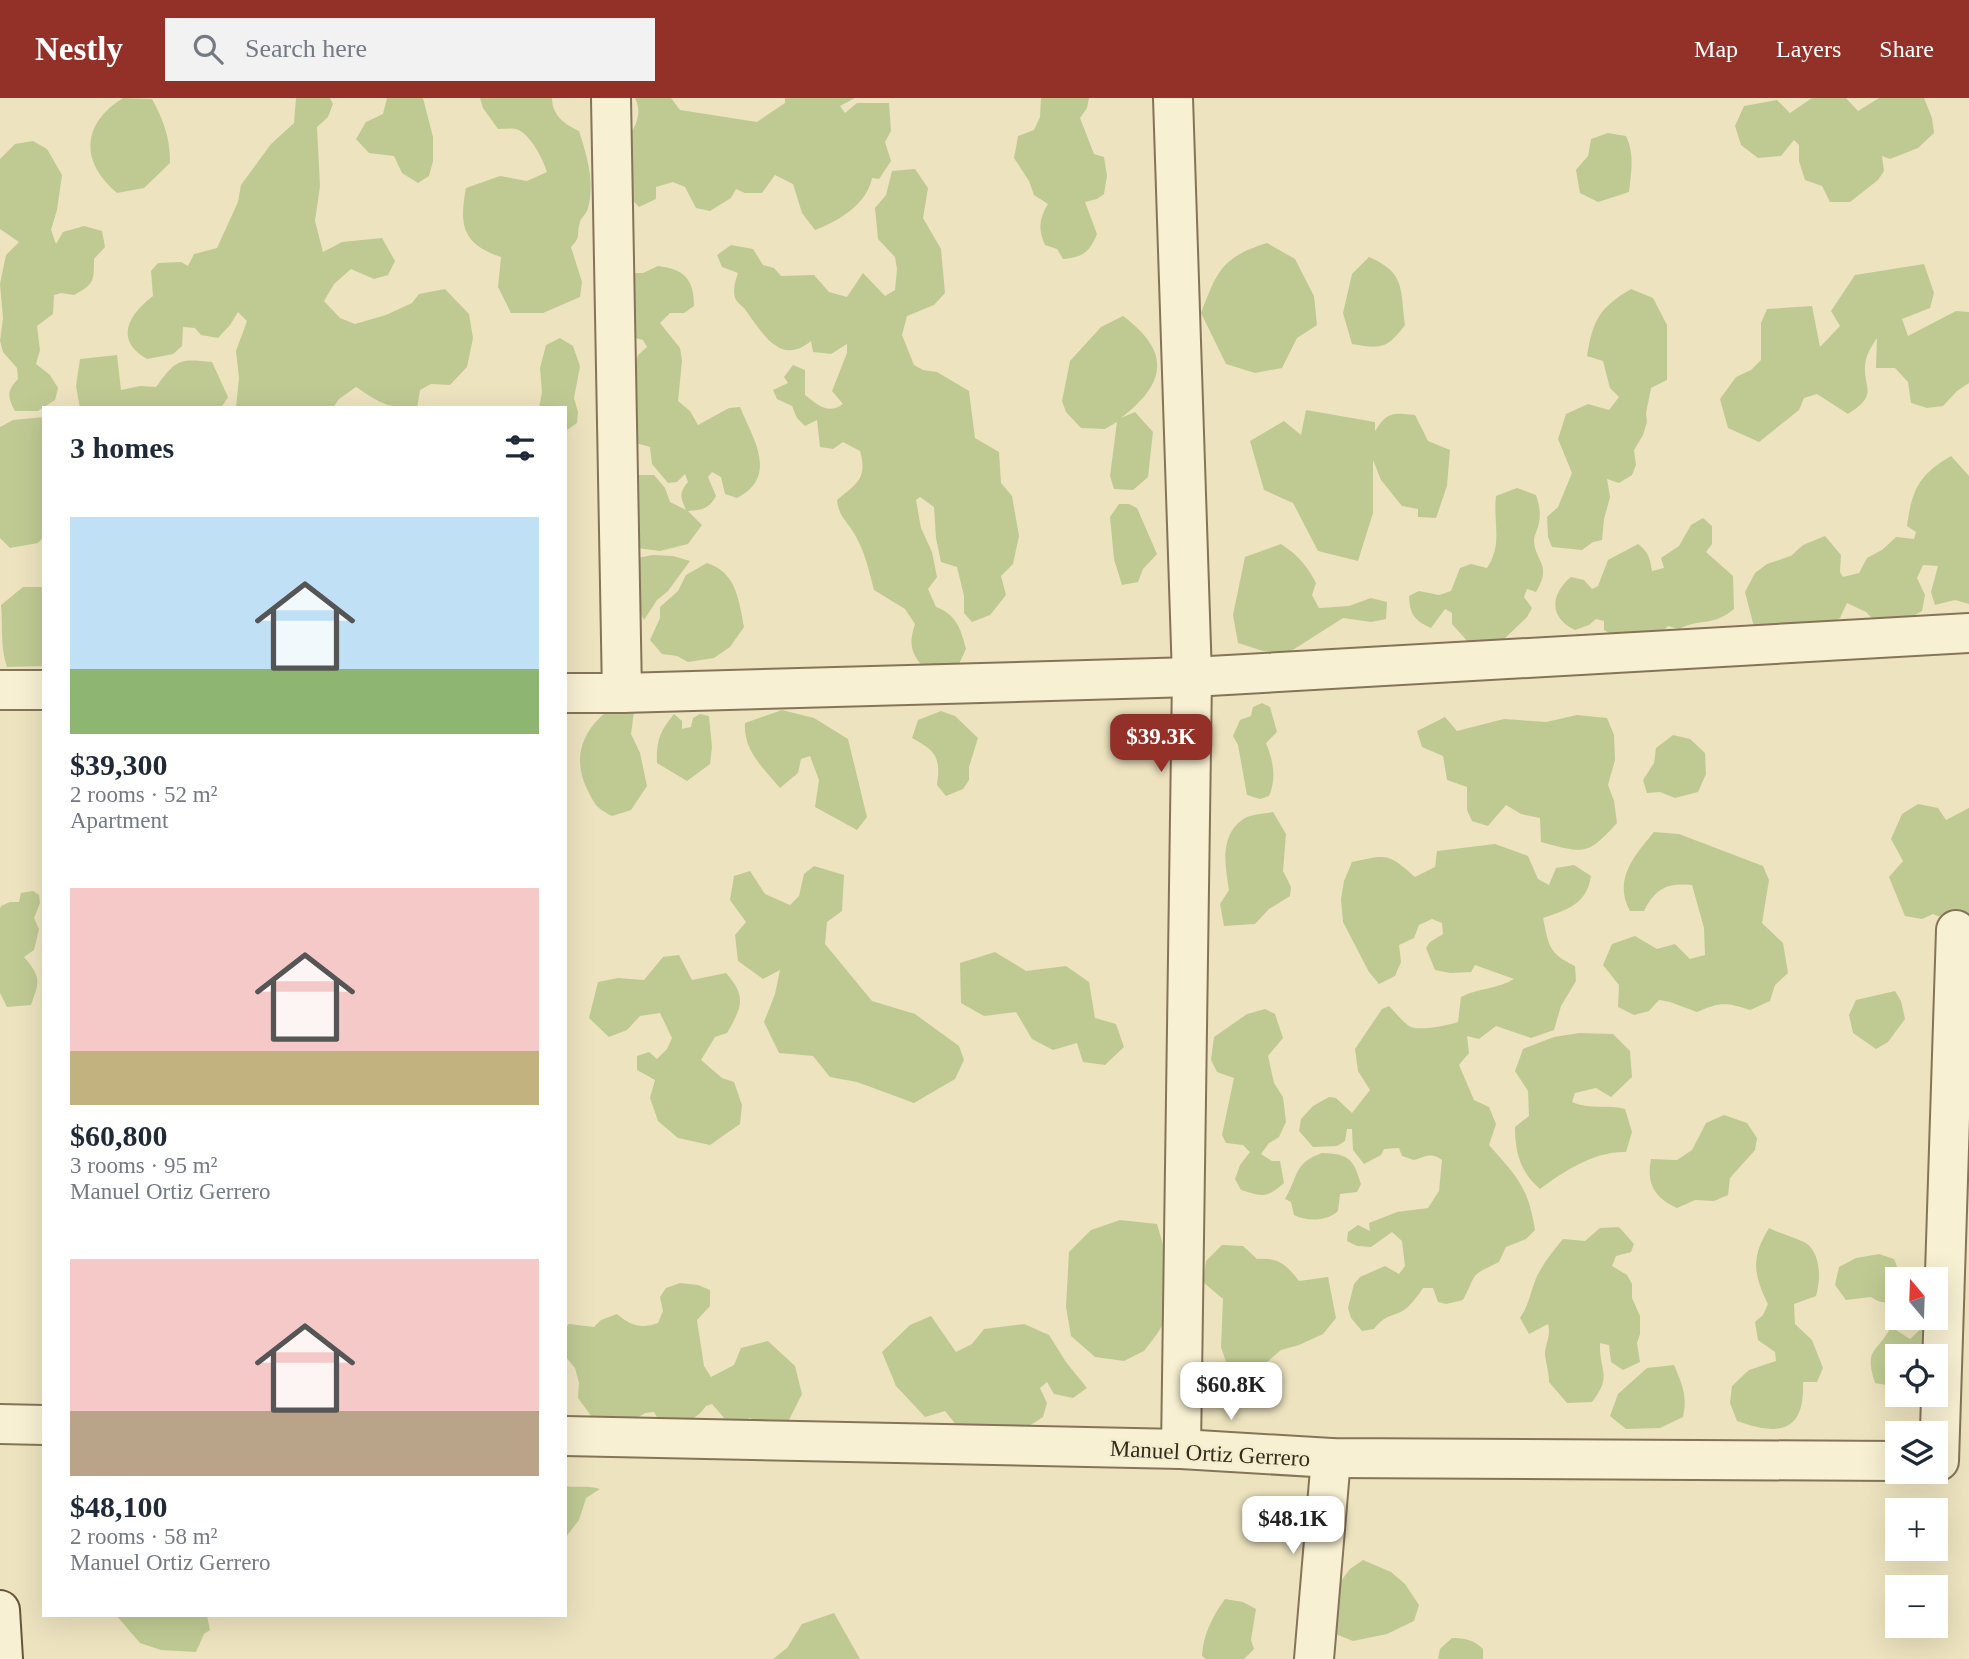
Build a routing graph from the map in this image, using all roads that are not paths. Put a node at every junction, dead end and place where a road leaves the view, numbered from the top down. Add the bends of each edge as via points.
1 (611, 98) edge
2 (1183, 98) edge
3 (1969, 633) edge
4 (1192, 677) junction
5 (0, 690) edge
6 (42, 690) edge
7 (567, 693) edge
8 (622, 693) junction
9 (1956, 930) dead end
10 (0, 1424) edge
11 (42, 1425) edge
12 (567, 1436) edge
13 (1181, 1449) junction
14 (1331, 1458) junction
15 (1885, 1461) edge
16 (1948, 1461) edge
17 (0, 1610) edge
18 (3, 1659) edge
19 (1314, 1659) edge

1 - 8 street
2 - 4 street
3 - 4 street
4 - 8 street
4 - 13 street
5 - 6 street
7 - 8 street
9 - 16 street
10 - 11 street
12 - 13 street, Manuel Ortiz Gerrero
13 - 14 street, Manuel Ortiz Gerrero
14 - 15 street, Manuel Ortiz Gerrero
14 - 19 street
17 - 18 street

